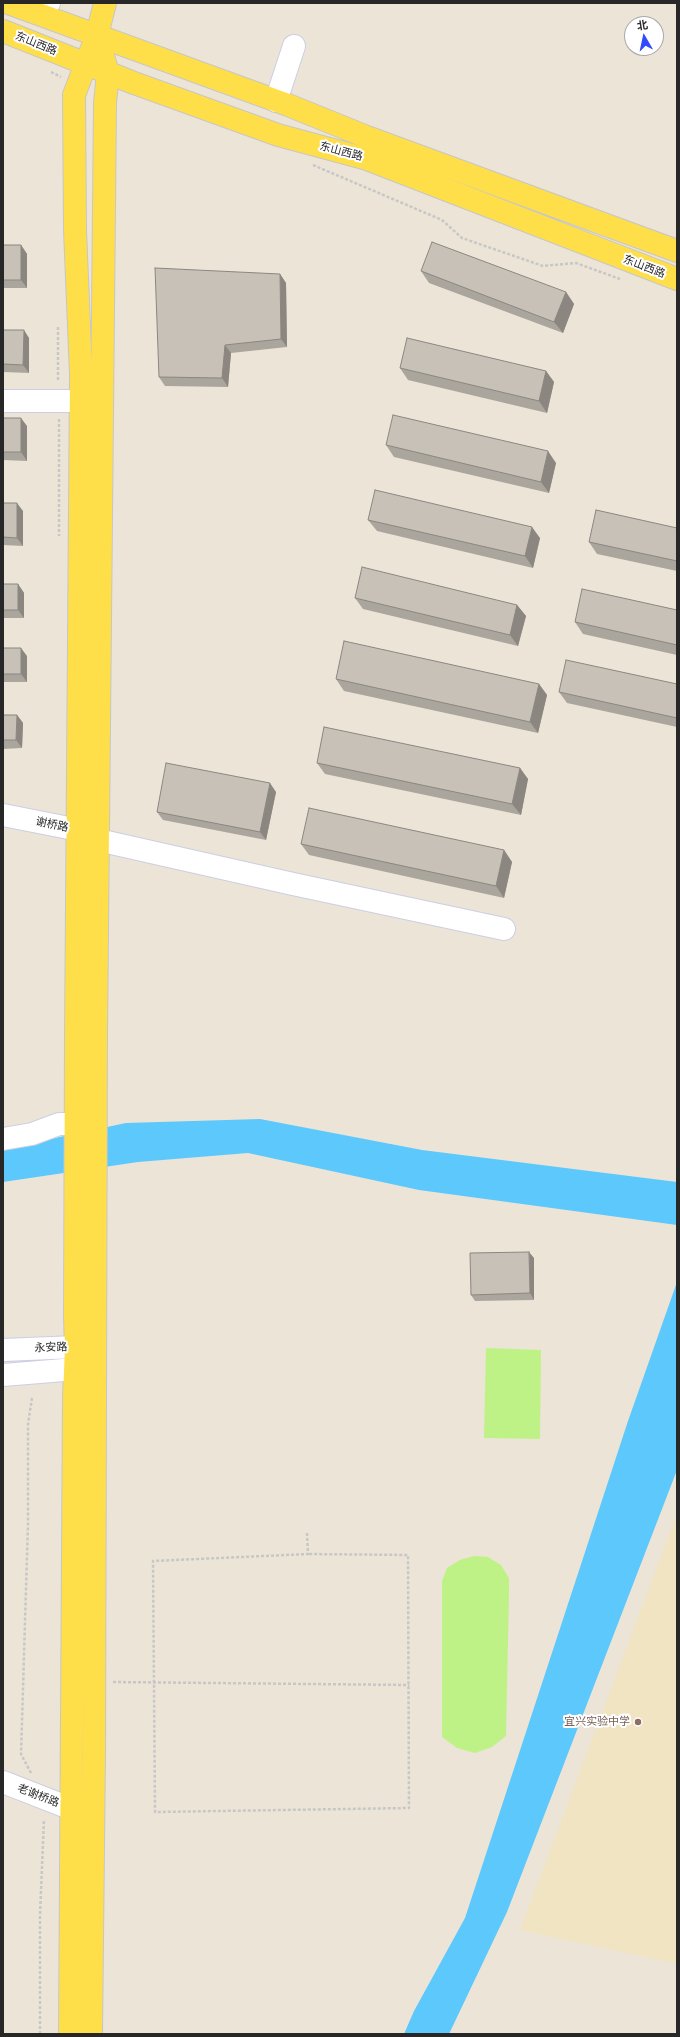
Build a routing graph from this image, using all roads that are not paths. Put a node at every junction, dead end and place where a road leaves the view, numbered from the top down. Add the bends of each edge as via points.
1 (49, 3) edge
2 (104, 3) edge
3 (16, 6) edge
4 (3, 31) edge
5 (97, 35) junction
6 (294, 46) dead end
7 (108, 73) junction
8 (81, 74) junction
9 (276, 101) junction
10 (677, 251) edge
11 (677, 279) edge
12 (3, 401) edge
13 (81, 401) junction
14 (3, 815) edge
15 (78, 830) junction
16 (98, 840) junction
17 (504, 929) dead end
18 (86, 1123) junction
19 (3, 1139) edge
20 (86, 1177) junction
21 (76, 1347) junction
22 (3, 1350) edge
23 (96, 1356) junction
24 (76, 1369) junction
25 (3, 1375) edge
26 (3, 1782) edge
27 (72, 1809) junction
28 (70, 2034) edge
29 (91, 2034) edge

1 - 3 street
2 - 5 main road
3 - 5 main road, 东山西路
4 - 8 main road, 东山西路
5 - 7 main road
5 - 8 main road
5 - 9 main road, 东山西路
6 - 9 street
7 - 8 main road, 东山西路
7 - 11 main road, 东山西路 via 278,135 368,159
7 - 16 main road via 105,111
8 - 13 main road via 74,95 75,230
9 - 10 main road, 东山西路
12 - 13 street
13 - 15 main road
14 - 15 street, 谢桥路
15 - 16 street, 谢桥路
15 - 18 main road
16 - 17 street, 谢桥路
16 - 18 main road
18 - 19 street via 59,1124 32,1134
18 - 20 main road
20 - 21 main road
20 - 23 main road
21 - 22 street, 永安路
21 - 23 street, 永安路
21 - 24 main road
23 - 24 street, 永安路
23 - 29 main road
24 - 25 street, 永安路
24 - 27 main road
26 - 27 street, 老谢桥路
27 - 28 main road

